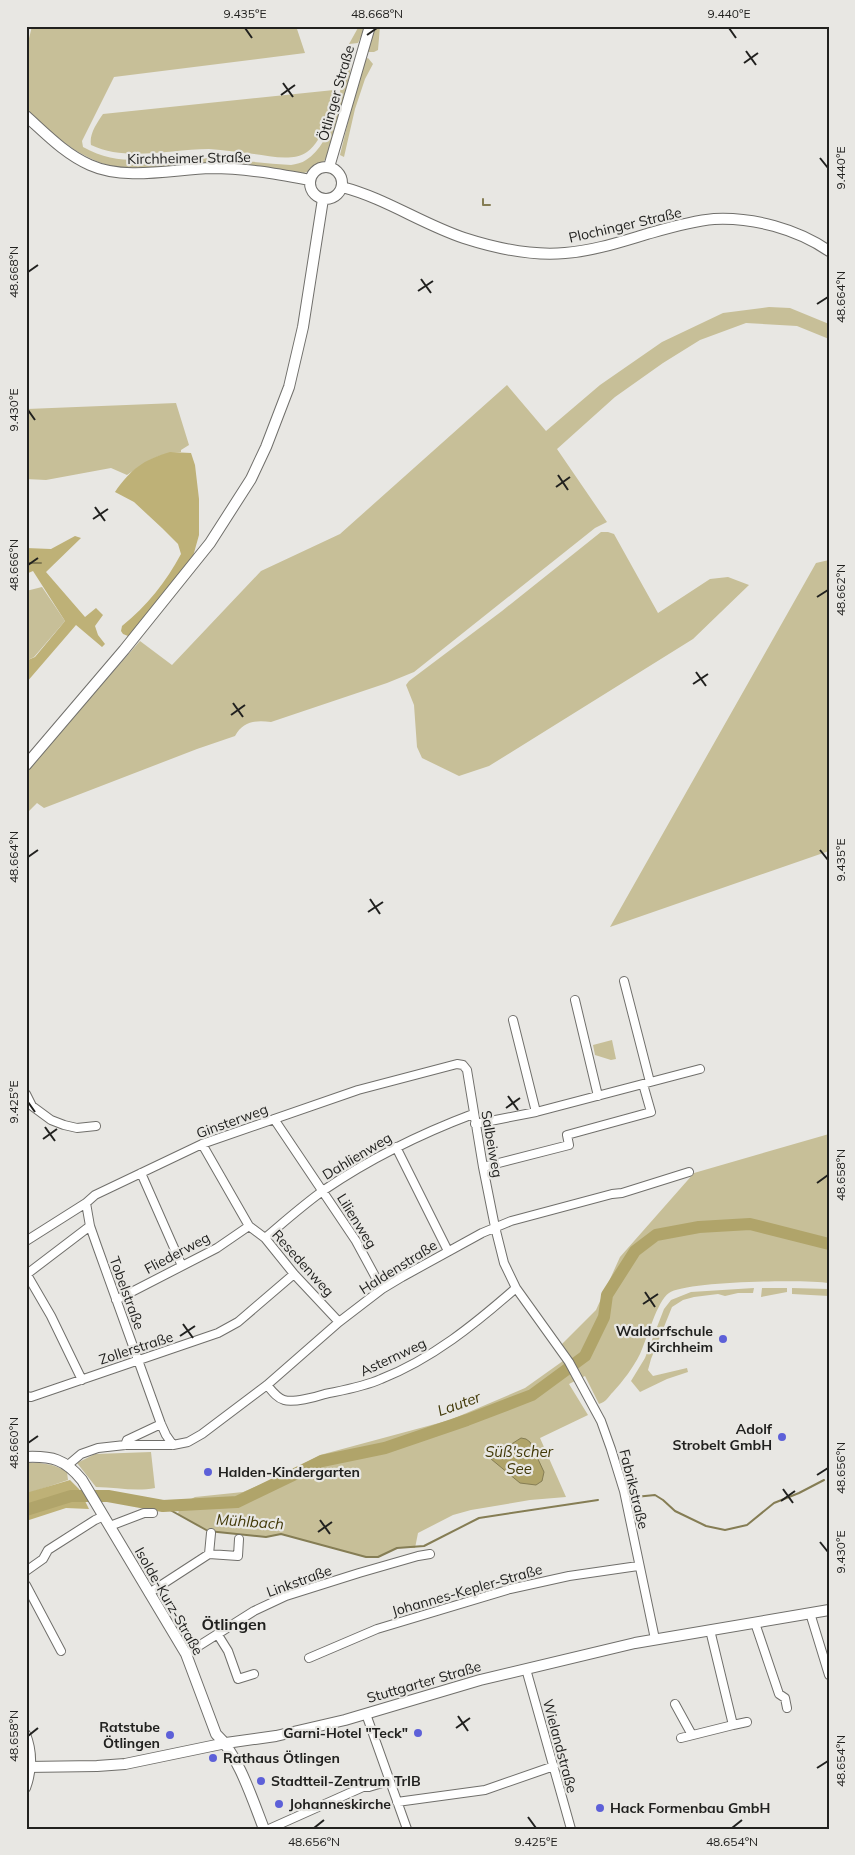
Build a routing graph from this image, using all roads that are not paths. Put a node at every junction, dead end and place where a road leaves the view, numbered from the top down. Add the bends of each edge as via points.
1 (370, 26) edge
2 (26, 116) edge
3 (329, 167) junction
4 (310, 180) junction
5 (342, 187) junction
6 (323, 199) junction
7 (829, 251) edge
8 (26, 765) edge
9 (624, 981) dead end
10 (575, 1000) dead end
11 (513, 1020) dead end
12 (463, 1065) joint
13 (700, 1069) dead end
14 (647, 1083) junction
15 (26, 1094) edge
16 (598, 1096) junction
17 (29, 1108) edge
18 (536, 1112) junction
19 (473, 1114) junction
20 (274, 1119) junction
21 (475, 1124) junction
22 (96, 1126) dead end
23 (202, 1144) junction
24 (396, 1147) junction
25 (483, 1167) junction
26 (689, 1172) dead end
27 (141, 1174) junction
28 (323, 1191) junction
29 (86, 1203) junction
30 (90, 1226) junction
31 (249, 1226) junction
32 (495, 1227) junction
33 (265, 1238) junction
34 (26, 1241) edge
35 (448, 1251) junction
36 (182, 1266) junction
37 (27, 1273) edge
38 (294, 1274) junction
39 (516, 1288) junction
40 (382, 1289) junction
41 (116, 1300) junction
42 (339, 1322) junction
43 (138, 1361) junction
44 (82, 1380) junction
45 (267, 1386) junction
46 (26, 1396) edge
47 (161, 1424) junction
48 (124, 1445) junction
49 (173, 1445) junction
50 (26, 1457) edge
51 (68, 1465) junction
52 (153, 1513) dead end
53 (104, 1516) junction
54 (110, 1526) junction
55 (211, 1533) dead end
56 (239, 1539) dead end
57 (209, 1554) junction
58 (430, 1554) dead end
59 (638, 1566) junction
60 (26, 1571) edge
61 (26, 1585) edge
62 (149, 1593) junction
63 (829, 1610) edge
64 (810, 1614) junction
65 (755, 1623) junction
66 (710, 1630) junction
67 (218, 1635) junction
68 (655, 1639) junction
69 (61, 1652) dead end
70 (186, 1654) junction
71 (309, 1658) dead end
72 (526, 1670) junction
73 (254, 1674) dead end
74 (829, 1675) edge
75 (675, 1704) dead end
76 (787, 1708) dead end
77 (366, 1714) junction
78 (747, 1722) dead end
79 (733, 1725) junction
80 (26, 1734) edge
81 (692, 1735) junction
82 (681, 1738) dead end
83 (226, 1743) junction
84 (554, 1766) junction
85 (29, 1767) edge
86 (389, 1781) junction
87 (26, 1788) edge
88 (397, 1802) junction
89 (264, 1829) edge
90 (269, 1829) edge
91 (407, 1829) edge
92 (571, 1829) edge

1 - 3 main road, Ötlinger Straße
2 - 4 main road, Kirchheimer Straße via 72,155 106,170 127,173 232,169
3 - 4 main road via 317,169
3 - 5 main road via 340,175
4 - 6 main road via 313,193
5 - 6 main road via 337,195
5 - 7 main road, Plochinger Straße via 464,238 534,252 565,253 593,249 677,226 713,220 758,222 783,228
6 - 8 main road via 303,326 289,386 251,479 210,543
9 - 14 street
10 - 16 street
11 - 18 street
12 - 19 street, Salbeiweg
12 - 20 street, Ginsterweg via 409,1075
13 - 14 street
14 - 16 street
14 - 25 street via 651,1112 567,1135 569,1145
15 - 17 street
16 - 18 street
17 - 22 street via 64,1125 78,1128
18 - 21 street
19 - 21 street, Salbeiweg
19 - 24 street, Dahlienweg
20 - 23 street, Ginsterweg
20 - 28 street, Lilienweg
21 - 25 street, Salbeiweg
23 - 27 street, Ginsterweg
23 - 31 street, Resedenweg
24 - 28 street, Dahlienweg
24 - 35 street
25 - 32 street, Salbeiweg
26 - 32 street, Haldenstraße
27 - 29 street, Ginsterweg via 95,1195
27 - 36 street
28 - 33 street, Dahlienweg
28 - 40 street, Lilienweg
29 - 30 street, Tobelstraße
29 - 34 street, Ginsterweg
30 - 37 street
30 - 41 street, Tobelstraße
31 - 33 street, Resedenweg
31 - 36 street, Fliederweg
32 - 35 street, Haldenstraße
32 - 39 street via 504,1263
33 - 38 street, Resedenweg
35 - 40 street, Haldenstraße
36 - 41 street, Fliederweg
37 - 44 street
38 - 42 street, Resedenweg
38 - 43 street, Zollerstraße via 238,1322 218,1333
39 - 45 street, Asternweg via 461,1334 380,1380 352,1389 285,1401
39 - 59 street, Fabrikstraße via 563,1353 598,1414 624,1491
40 - 42 street, Haldenstraße
41 - 43 street, Tobelstraße
42 - 45 street, Haldenstraße
43 - 44 street, Zollerstraße
43 - 47 street, Tobelstraße
44 - 46 street, Zollerstraße
45 - 49 street, Haldenstraße via 202,1434 188,1442
47 - 48 street, Haldenstraße via 127,1440
47 - 49 street, Tobelstraße
48 - 49 street, Haldenstraße
48 - 51 street, Haldenstraße via 93,1449
50 - 51 main road via 43,1456
51 - 53 main road, Isolde-Kurz-Straße via 82,1480
52 - 54 street via 144,1513
53 - 54 main road, Isolde-Kurz-Straße
53 - 60 street via 48,1550 43,1559
54 - 62 main road, Isolde-Kurz-Straße
55 - 57 street
56 - 57 street via 238,1556
57 - 62 street
58 - 67 street, Linkstraße via 286,1596 254,1611
59 - 68 street, Fabrikstraße
59 - 71 street, Johannes-Kepler-Straße via 510,1589 377,1629
61 - 69 street
62 - 70 main road, Isolde-Kurz-Straße
63 - 64 main road, Stuttgarter Straße
64 - 65 main road, Stuttgarter Straße
64 - 74 street
65 - 66 main road, Stuttgarter Straße
65 - 76 street via 779,1694 785,1698
66 - 68 main road, Stuttgarter Straße
66 - 79 street
67 - 70 street, Linkstraße
67 - 73 street via 238,1679
68 - 72 main road, Stuttgarter Straße
70 - 83 main road, Isolde-Kurz-Straße via 216,1734
72 - 77 main road, Stuttgarter Straße via 480,1680
72 - 84 street, Wielandstraße
75 - 81 street
77 - 83 main road, Stuttgarter Straße via 296,1732
77 - 86 street
78 - 79 street
79 - 81 street
80 - 85 street via 32,1748
81 - 82 street
83 - 85 main road, Stuttgarter Straße via 125,1764
83 - 89 main road, Isolde-Kurz-Straße
84 - 88 street via 485,1790
84 - 92 street, Wielandstraße
85 - 87 street
86 - 88 street
86 - 90 street via 363,1787
88 - 91 street

